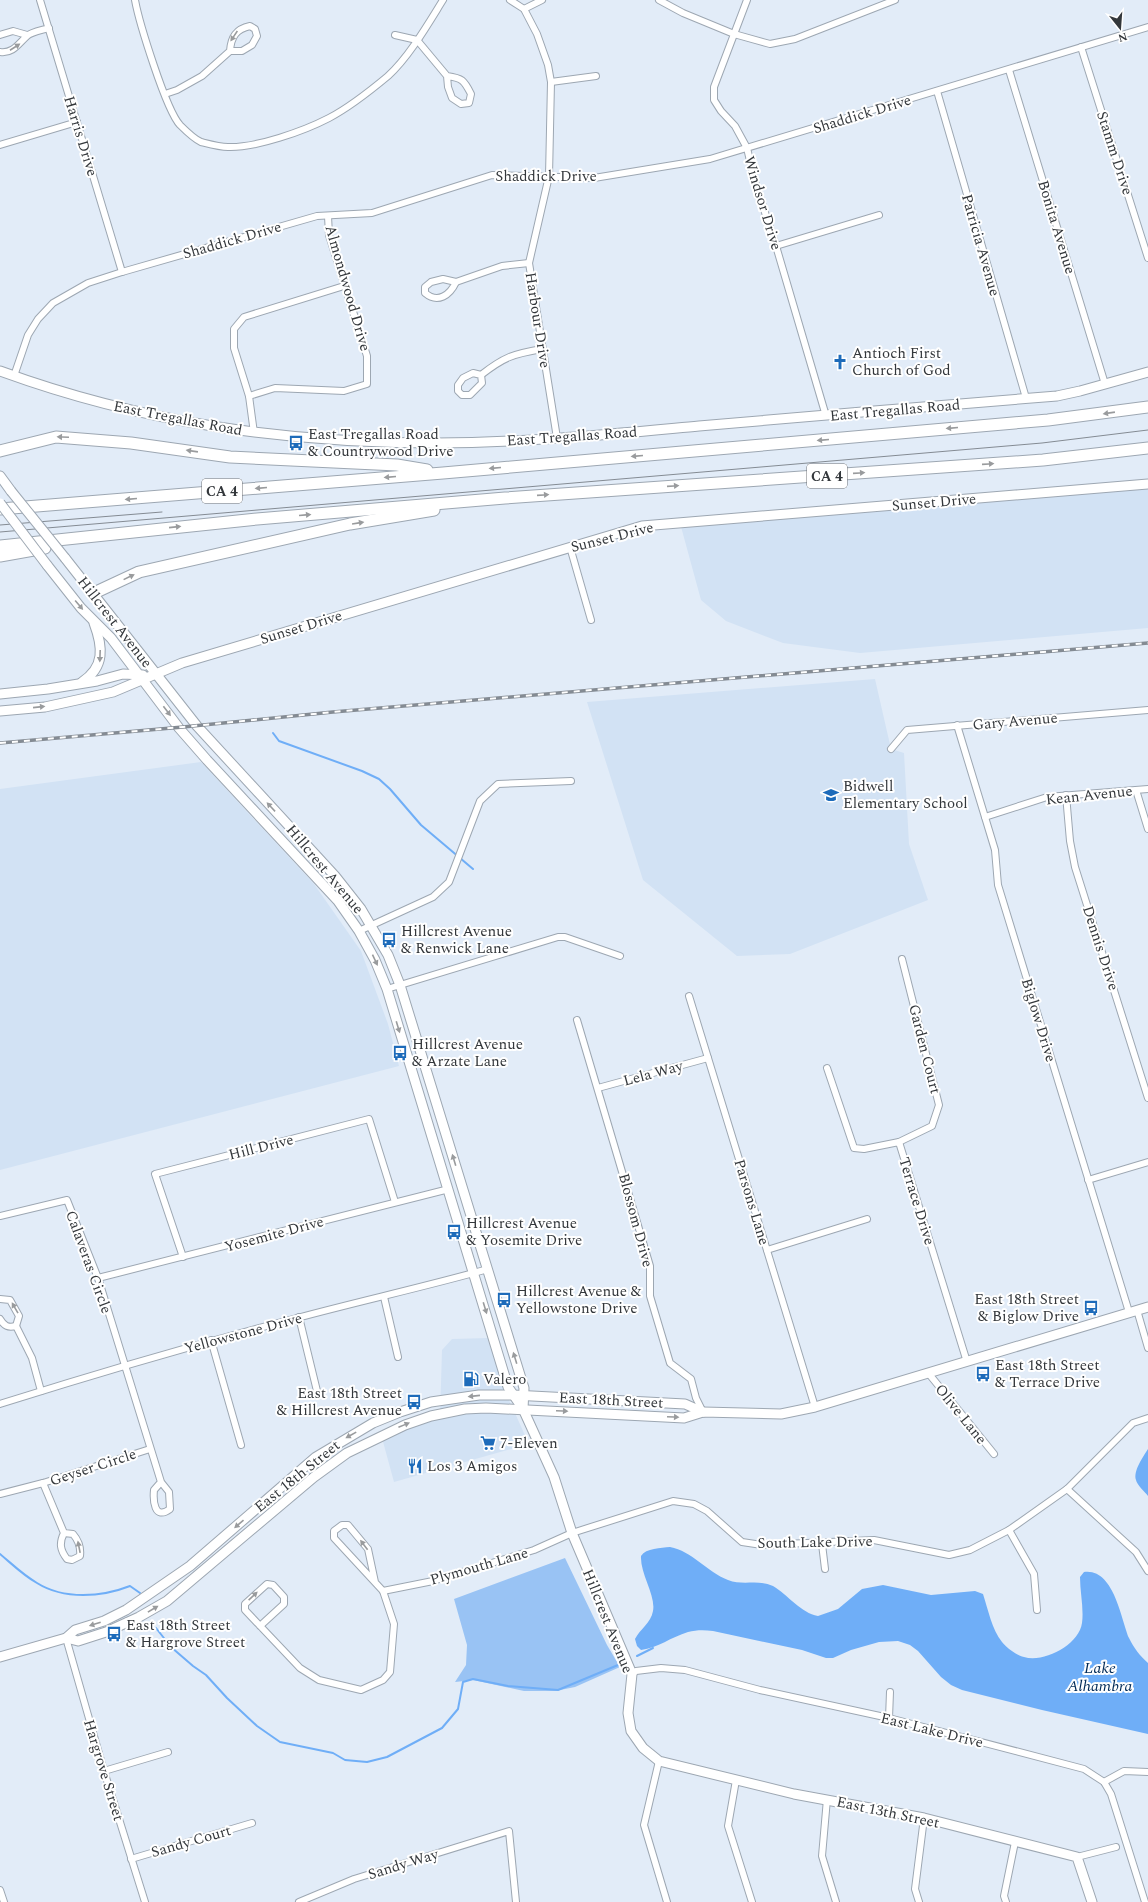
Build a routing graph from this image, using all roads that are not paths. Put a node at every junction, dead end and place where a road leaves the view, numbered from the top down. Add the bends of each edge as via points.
1 (40, 0) edge
2 (135, 0) edge
3 (443, 0) edge
4 (510, 0) edge
5 (542, 0) edge
6 (659, 0) edge
7 (747, 0) edge
8 (895, 0) edge
9 (880, 2) edge
10 (524, 10) junction
11 (1148, 27) edge
12 (49, 28) junction
13 (734, 34) junction
14 (0, 35) edge
15 (27, 35) junction
16 (395, 35) dead end
17 (417, 40) junction
18 (1081, 47) junction
19 (230, 51) junction
20 (0, 52) edge
21 (1009, 70) junction
22 (447, 76) junction
23 (596, 76) dead end
24 (551, 82) junction
25 (937, 91) junction
26 (165, 94) junction
27 (77, 122) junction
28 (0, 145) edge
29 (747, 148) junction
30 (549, 176) junction
31 (879, 215) dead end
32 (328, 216) junction
33 (776, 246) junction
34 (1148, 258) edge
35 (529, 264) junction
36 (122, 272) junction
37 (456, 282) junction
38 (344, 286) junction
39 (542, 349) junction
40 (0, 371) edge
41 (1148, 372) edge
42 (481, 375) dead end
43 (14, 376) junction
44 (1106, 384) junction
45 (249, 396) junction
46 (1026, 398) junction
47 (1148, 407) edge
48 (826, 416) junction
49 (254, 433) junction
50 (557, 438) junction
51 (1148, 448) edge
52 (0, 451) edge
53 (443, 473) junction
54 (0, 476) edge
55 (1148, 484) edge
56 (505, 498) junction
57 (0, 503) edge
58 (0, 509) edge
59 (136, 531) junction
60 (0, 546) edge
61 (570, 547) junction
62 (0, 556) edge
63 (94, 594) junction
64 (591, 620) dead end
65 (94, 621) junction
66 (156, 675) junction
67 (141, 677) junction
68 (79, 684) junction
69 (0, 694) edge
70 (1148, 710) edge
71 (0, 711) edge
72 (957, 726) junction
73 (891, 749) dead end
74 (571, 781) dead end
75 (1148, 789) edge
76 (1136, 790) junction
77 (1066, 795) junction
78 (985, 817) junction
79 (1148, 828) edge
80 (371, 925) junction
81 (360, 931) junction
82 (620, 956) dead end
83 (902, 959) dead end
84 (400, 985) junction
85 (387, 989) junction
86 (689, 996) dead end
87 (577, 1020) dead end
88 (708, 1058) junction
89 (828, 1068) dead end
90 (1146, 1081) edge
91 (598, 1088) junction
92 (1148, 1098) edge
93 (899, 1142) junction
94 (1148, 1162) edge
95 (1088, 1180) junction
96 (449, 1189) junction
97 (395, 1202) junction
98 (0, 1216) edge
99 (867, 1219) dead end
100 (767, 1250) junction
101 (183, 1257) junction
102 (488, 1269) junction
103 (474, 1273) junction
104 (98, 1278) junction
105 (384, 1297) junction
106 (0, 1300) edge
107 (1148, 1307) edge
108 (1133, 1311) junction
109 (299, 1317) junction
110 (0, 1319) edge
111 (16, 1326) junction
112 (211, 1340) junction
113 (1148, 1348) edge
114 (398, 1357) dead end
115 (967, 1362) junction
116 (124, 1367) junction
117 (929, 1374) junction
118 (41, 1391) junction
119 (317, 1391) dead end
120 (513, 1395) junction
121 (524, 1395) junction
122 (0, 1404) edge
123 (816, 1407) junction
124 (523, 1408) junction
125 (703, 1412) junction
126 (1148, 1418) edge
127 (241, 1445) dead end
128 (150, 1449) junction
129 (994, 1454) dead end
130 (43, 1482) junction
131 (161, 1482) junction
132 (1068, 1489) junction
133 (0, 1494) edge
134 (1009, 1530) junction
135 (64, 1533) junction
136 (572, 1533) junction
137 (822, 1544) junction
138 (825, 1569) dead end
139 (1148, 1571) edge
140 (375, 1582) junction
141 (383, 1591) junction
142 (1037, 1610) dead end
143 (260, 1626) junction
144 (66, 1638) junction
145 (0, 1657) edge
146 (632, 1674) junction
147 (890, 1692) dead end
148 (889, 1718) junction
149 (168, 1752) dead end
150 (659, 1761) junction
151 (104, 1771) junction
152 (1148, 1772) edge
153 (736, 1780) junction
154 (1104, 1782) junction
155 (826, 1799) junction
156 (924, 1818) junction
157 (252, 1823) dead end
158 (1015, 1842) junction
159 (1116, 1847) dead end
160 (1077, 1857) junction
161 (131, 1859) junction
162 (0, 1890) edge
163 (4, 1902) edge
164 (145, 1902) edge
165 (299, 1902) edge
166 (516, 1902) edge
167 (667, 1902) edge
168 (752, 1902) edge
169 (836, 1902) edge
170 (920, 1902) edge
171 (1006, 1902) edge
172 (1092, 1902) edge
173 (1145, 1902) edge

1 - 12 street, Harris Drive
2 - 26 street
3 - 17 street
4 - 10 street, Harbour Drive
5 - 10 street
6 - 13 street
7 - 13 street, Windsor Drive
8 - 9 street
9 - 13 street via 795,39 770,44
10 - 24 street, Harbour Drive via 537,34
11 - 18 street, Shaddick Drive
12 - 15 street
12 - 27 street, Harris Drive
13 - 29 street, Windsor Drive via 714,86 714,100 735,126
14 - 15 street via 13,31
20 -> 15 street via 16,48
16 - 17 street
17 - 22 street
17 - 26 street via 389,75 358,100 329,118 260,143 227,148 200,141 179,124
18 - 21 street, Shaddick Drive
18 - 34 street, Stamm Drive
19 -> 19 street via 242,51 252,45 257,36 255,29 250,26 235,33 230,41
19 - 26 street via 202,76
21 - 25 street, Shaddick Drive
21 - 44 street, Bonita Avenue
22 - 22 street via 452,98 461,104 469,103 471,94 466,84 460,78
23 - 24 street
24 - 30 street, Harbour Drive
25 - 29 street, Shaddick Drive
25 - 46 street, Patricia Avenue
27 - 28 street
27 - 36 street, Harris Drive
29 - 30 street, Shaddick Drive via 710,159 594,178
29 - 33 street, Windsor Drive
30 - 32 street, Shaddick Drive via 492,174 372,213
30 - 35 street, Harbour Drive
31 - 33 street
32 - 36 street, Shaddick Drive via 303,219
32 - 38 street, Almondwood Drive via 329,235
33 - 48 street, Windsor Drive
35 - 37 street via 502,266
35 - 39 street, Harbour Drive
36 - 43 street, Shaddick Drive via 88,283 48,308 28,335
37 - 37 street via 443,279 432,282 425,287 425,294 436,298 445,296 452,292
38 - 45 street via 244,318 239,323 234,329 234,348
38 - 45 street, Almondwood Drive via 367,356 367,384 344,391 276,388
39 - 42 street via 500,360
39 - 50 street, Harbour Drive
40 - 43 main road, East Tregallas Road
41 - 44 main road, East Tregallas Road
43 - 49 main road, East Tregallas Road via 57,391 136,411 196,425
44 - 46 main road, East Tregallas Road via 1057,396
45 - 49 street
46 - 48 main road, East Tregallas Road
47 -> 53 highway, CA 4 via 1048,420
48 - 50 main road, East Tregallas Road
49 - 50 main road, East Tregallas Road via 318,440 417,443
56 -> 51 highway, CA 4 via 1043,460
53 -> 52 highway via 397,465 230,457 131,443 56,436
53 -> 58 highway, CA 4
54 - 63 main road, Hillcrest Avenue, bridge
55 - 61 main road, Sunset Drive via 642,526
59 -> 56 highway, CA 4
63 -> 56 highway via 139,572 265,542 350,524
57 -> 65 main road, Hillcrest Avenue, bridge
59 - 60 highway, CA 4
59 - 62 highway
61 - 64 street
61 - 66 main road, Sunset Drive via 182,663
63 - 66 main road, Hillcrest Avenue
65 - 67 main road, Hillcrest Avenue via 111,638
65 -> 68 main road via 99,638 100,663 92,676
66 - 67 main road, Sunset Drive
80 -> 66 main road, Hillcrest Avenue via 335,876 220,753
67 - 68 main road via 123,674
71 -> 67 main road, Sunset Drive via 92,698 113,692
67 -> 81 main road, Hillcrest Avenue via 207,760 338,901
68 - 69 main road
70 - 72 street, Gary Avenue
72 - 73 street, Gary Avenue via 907,730
72 - 78 street, Biglow Drive
74 - 80 street via 498,784 480,801 449,882 433,897
75 - 76 street, Kean Avenue
76 - 77 street, Kean Avenue
76 - 79 street
77 - 78 street, Kean Avenue via 1047,797
77 - 90 street, Dennis Drive via 1075,867
78 - 95 street, Biglow Drive via 995,850 998,885
80 - 81 street
80 - 84 main road, Hillcrest Avenue via 388,955
81 -> 85 main road, Hillcrest Avenue
82 - 84 street via 565,937 558,937
83 - 93 street, Garden Court via 939,1105 932,1126
84 - 85 street
102 -> 84 main road, Hillcrest Avenue
85 -> 96 main road, Hillcrest Avenue
86 - 88 street, Parsons Lane
87 - 91 street, Blossom Drive
88 - 91 street, Lela Way
88 - 100 street, Parsons Lane
89 - 93 street, Terrace Drive via 854,1148 864,1149
90 - 92 street, Dennis Drive
91 - 125 street, Blossom Drive via 650,1266 650,1296 670,1363 692,1379 696,1398
93 - 115 street, Terrace Drive
94 - 95 street
95 - 108 street, Biglow Drive
96 - 97 street, Yosemite Drive
96 - 103 main road, Hillcrest Avenue
97 - 101 street, Yosemite Drive
97 - 101 street, Hill Drive via 369,1119 155,1174
98 - 104 street, Calaveras Circle via 66,1200
99 - 100 street
100 - 123 street, Parsons Lane
101 - 104 street, Yosemite Drive
102 - 103 street, Yellowstone Drive
121 -> 102 main road, Hillcrest Avenue
103 - 105 street, Yellowstone Drive
103 -> 120 main road, Hillcrest Avenue via 508,1387
104 - 116 street, Calaveras Circle
105 - 109 street, Yellowstone Drive
105 - 114 street
111 -> 106 street via 19,1316 10,1300
107 - 108 main road, East 18th Street
108 - 113 street, Biglow Drive
108 - 115 main road, East 18th Street
109 - 112 street, Yellowstone Drive
109 - 119 street
110 - 111 street via 4,1325
111 - 118 street via 32,1358
112 - 116 street, Yellowstone Drive
112 - 127 street
115 - 117 main road, East 18th Street
116 - 118 street, Yellowstone Drive
116 - 128 street, Geyser Circle
117 - 123 main road, East 18th Street
117 - 129 street, Olive Lane
118 - 122 street, Yellowstone Drive
120 - 121 main road, East 18th Street
120 - 124 main road, Hillcrest Avenue
120 -> 144 main road, East 18th Street via 479,1395 431,1402 373,1423 316,1457 190,1566 160,1588 126,1610 104,1621 75,1630
121 - 124 main road, Hillcrest Avenue
121 - 125 main road, East 18th Street via 685,1404
123 - 125 main road, East 18th Street via 781,1414
124 -> 125 main road, East 18th Street via 684,1418
124 - 136 main road, Hillcrest Avenue via 554,1477
144 -> 124 main road, East 18th Street via 78,1641 106,1632 139,1617 167,1600 314,1477 347,1453 376,1438 405,1424 437,1414 465,1409
126 - 132 street, South Lake Drive via 1133,1424
128 - 130 street, Geyser Circle
128 - 131 street
130 - 133 street, Geyser Circle
130 - 135 street
131 - 131 street via 154,1490 153,1504 156,1510 166,1512 170,1509 169,1492
132 - 134 street, South Lake Drive
132 - 139 street via 1136,1552
134 - 137 street, South Lake Drive via 970,1550 949,1555 874,1540
134 - 142 street via 1034,1574
135 -> 135 street via 60,1542 62,1553 67,1559 72,1560 80,1556 77,1538 73,1534
136 - 137 street, South Lake Drive via 673,1501 694,1504 742,1542 762,1545
136 - 141 street, Plymouth Lane via 534,1550 433,1581
136 - 146 main road, Hillcrest Avenue
137 - 138 street
140 -> 140 street via 368,1549 348,1525 342,1525 334,1531 334,1538
140 - 141 street
141 - 143 street via 394,1624 390,1672 383,1680 361,1690 319,1680 300,1668
143 -> 143 street via 245,1610 245,1604 267,1584 273,1585 284,1597 284,1604
144 - 145 main road, East 18th Street
144 - 151 street, Hargrove Street
146 - 148 street, East Lake Drive via 636,1671 661,1668 685,1670 760,1690
146 - 150 main road, Hillcrest Avenue via 628,1713 632,1730 643,1748
147 - 148 street
148 - 154 street, East Lake Drive via 1084,1769
149 - 151 street
150 - 153 main road, East 13th Street
150 - 167 street via 644,1825
151 - 161 street, Hargrove Street
152 - 154 street via 1124,1771
153 - 155 main road, East 13th Street
153 - 168 street via 728,1826
154 - 173 street via 1111,1794
155 - 156 main road, East 13th Street
155 - 169 street via 822,1856
156 - 158 main road, East 13th Street
156 - 170 street via 915,1889
157 - 161 street, Sandy Court
158 - 160 main road, East 13th Street
158 - 171 street via 1004,1896
159 - 160 street, East 13th Street
160 - 172 main road
161 - 164 street, Hargrove Street
162 - 163 street
165 - 166 street, Sandy Way via 354,1879 509,1831

